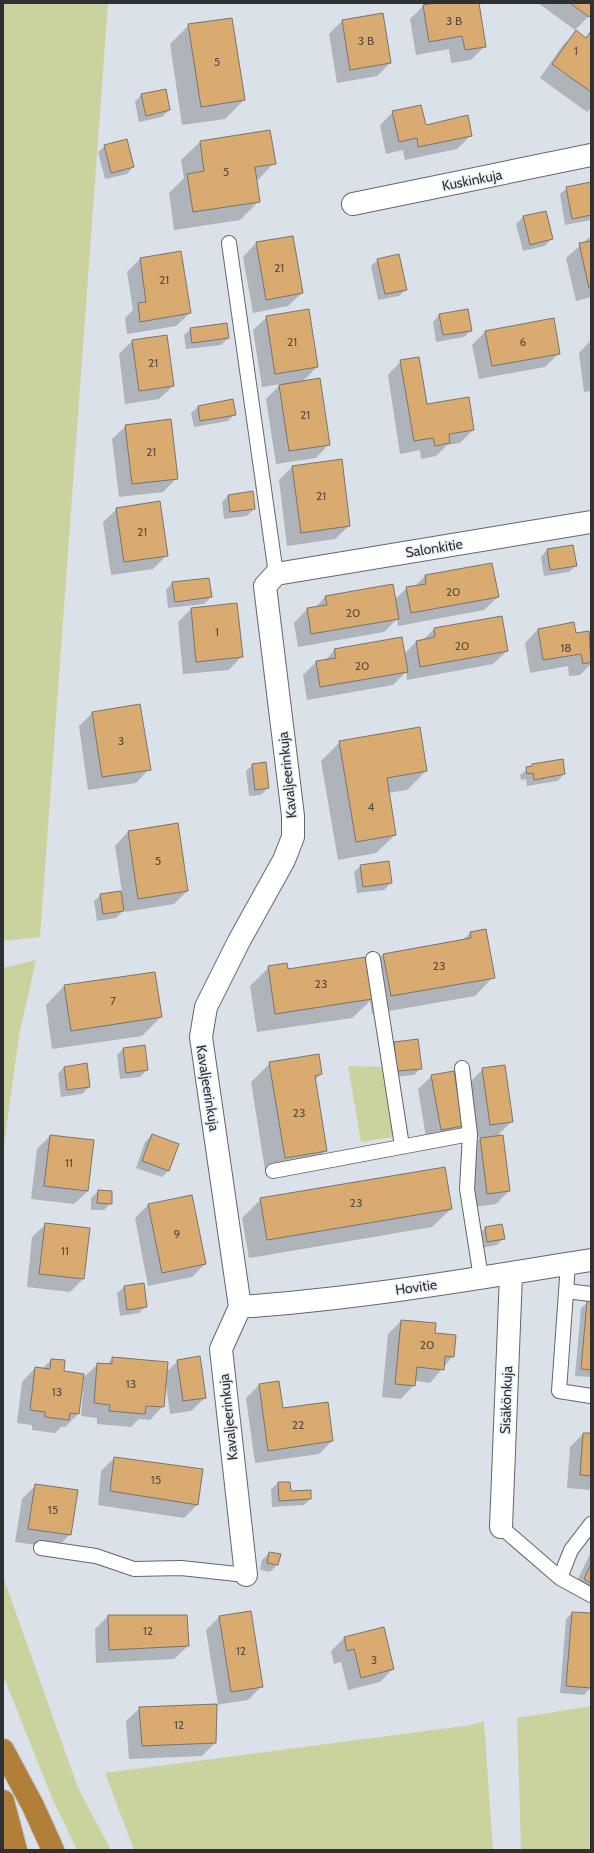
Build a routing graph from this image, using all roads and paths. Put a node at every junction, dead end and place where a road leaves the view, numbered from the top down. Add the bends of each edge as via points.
1 (591, 155) edge
2 (353, 204) dead end
3 (230, 243) dead end
4 (591, 522) edge
5 (276, 574) junction
6 (373, 959) dead end
7 (462, 1068) dead end
8 (470, 1134) junction
9 (402, 1146) junction
10 (273, 1171) dead end
11 (591, 1260) edge
12 (568, 1264) junction
13 (511, 1274) junction
14 (481, 1278) junction
15 (566, 1291) junction
16 (591, 1294) edge
17 (240, 1307) junction
18 (591, 1396) edge
19 (591, 1524) edge
20 (501, 1527) joint
21 (41, 1548) dead end
22 (246, 1575) joint
23 (560, 1578) junction
24 (591, 1595) edge
25 (3, 1750) edge
26 (3, 1801) edge
27 (16, 1850) edge
28 (53, 1850) edge

1 - 2 street, Kuskinkuja
3 - 5 lane
4 - 5 street, Salonkitie
5 - 17 street, Kavaljeerinkuja via 265,586 292,809 293,837 284,860 206,1007 200,1037
6 - 9 lane
7 - 8 lane
8 - 9 lane
8 - 14 lane via 467,1189
9 - 10 lane
11 - 12 street, Hovitie
12 - 13 street, Hovitie
12 - 15 lane
13 - 14 street, Hovitie
13 - 20 street, Sisäkönkuja
14 - 17 street, Hovitie via 289,1304
15 - 16 lane
15 - 18 lane via 559,1391
17 - 22 street, Kavaljeerinkuja via 221,1349
19 - 23 lane via 571,1550
20 - 23 lane
21 - 22 lane via 96,1556 134,1569 181,1568
23 - 24 lane
25 - 28 highway
26 - 27 highway

